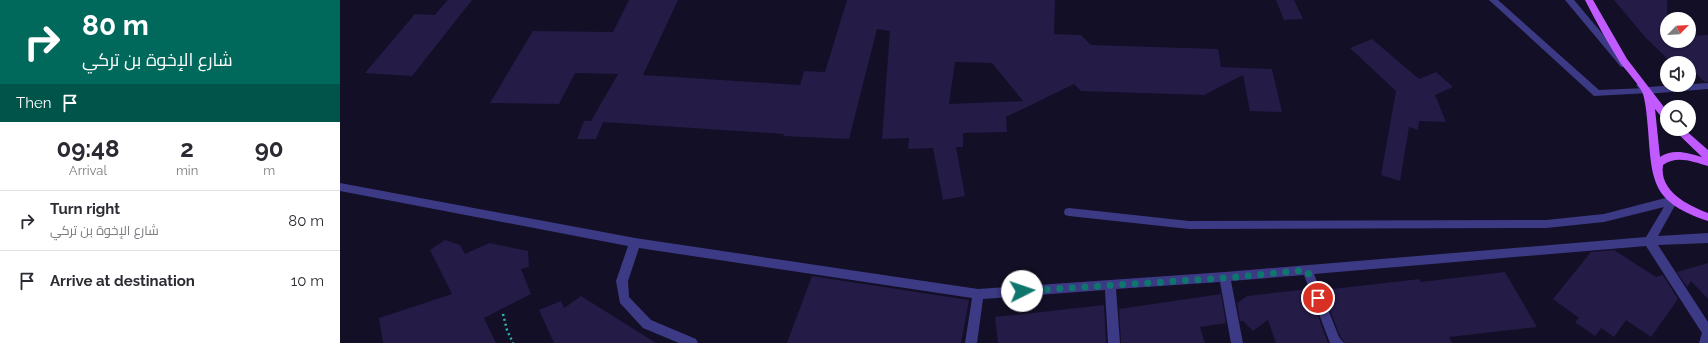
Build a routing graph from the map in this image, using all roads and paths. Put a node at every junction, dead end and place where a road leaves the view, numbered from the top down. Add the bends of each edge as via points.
1 (1493, 0) edge
2 (1570, 0) edge
3 (1589, 0) edge
4 (1708, 86) edge
5 (1646, 91) junction
6 (1660, 108) edge
7 (1686, 136) edge
8 (1708, 156) edge
9 (1708, 162) edge
10 (1656, 167) junction
11 (340, 187) edge
12 (1673, 200) junction
13 (1069, 212) dead end
14 (1708, 217) edge
15 (1708, 238) edge
16 (1649, 241) junction
17 (635, 243) junction
18 (1307, 270) junction
19 (1225, 278) junction
20 (1110, 285) junction
21 (978, 294) junction
22 (504, 314) dead end
23 (1708, 332) edge
24 (1335, 342) edge
25 (513, 343) edge
26 (692, 343) edge
27 (971, 343) edge
28 (1114, 343) edge
29 (1237, 343) edge
30 (1705, 343) edge

1 - 5 street via 1597,94
2 - 5 street
3 - 5 main road via 1604,31
4 - 5 street
5 - 6 main road
5 - 10 main road via 1652,117
7 - 8 main road
9 - 10 main road via 1682,155 1670,156 1661,160
10 - 12 main road via 1659,183
11 - 17 street
12 - 13 street via 1604,218 1546,224 1189,225
12 - 14 main road via 1686,209
12 - 16 street
15 - 16 street
16 - 18 street
16 - 23 street
17 - 21 street
17 - 26 street via 622,281 624,299 647,324
18 - 19 street
18 - 24 street
19 - 20 street
19 - 29 street
20 - 21 street
20 - 28 street
21 - 27 street
22 - 25 path
23 - 30 street

